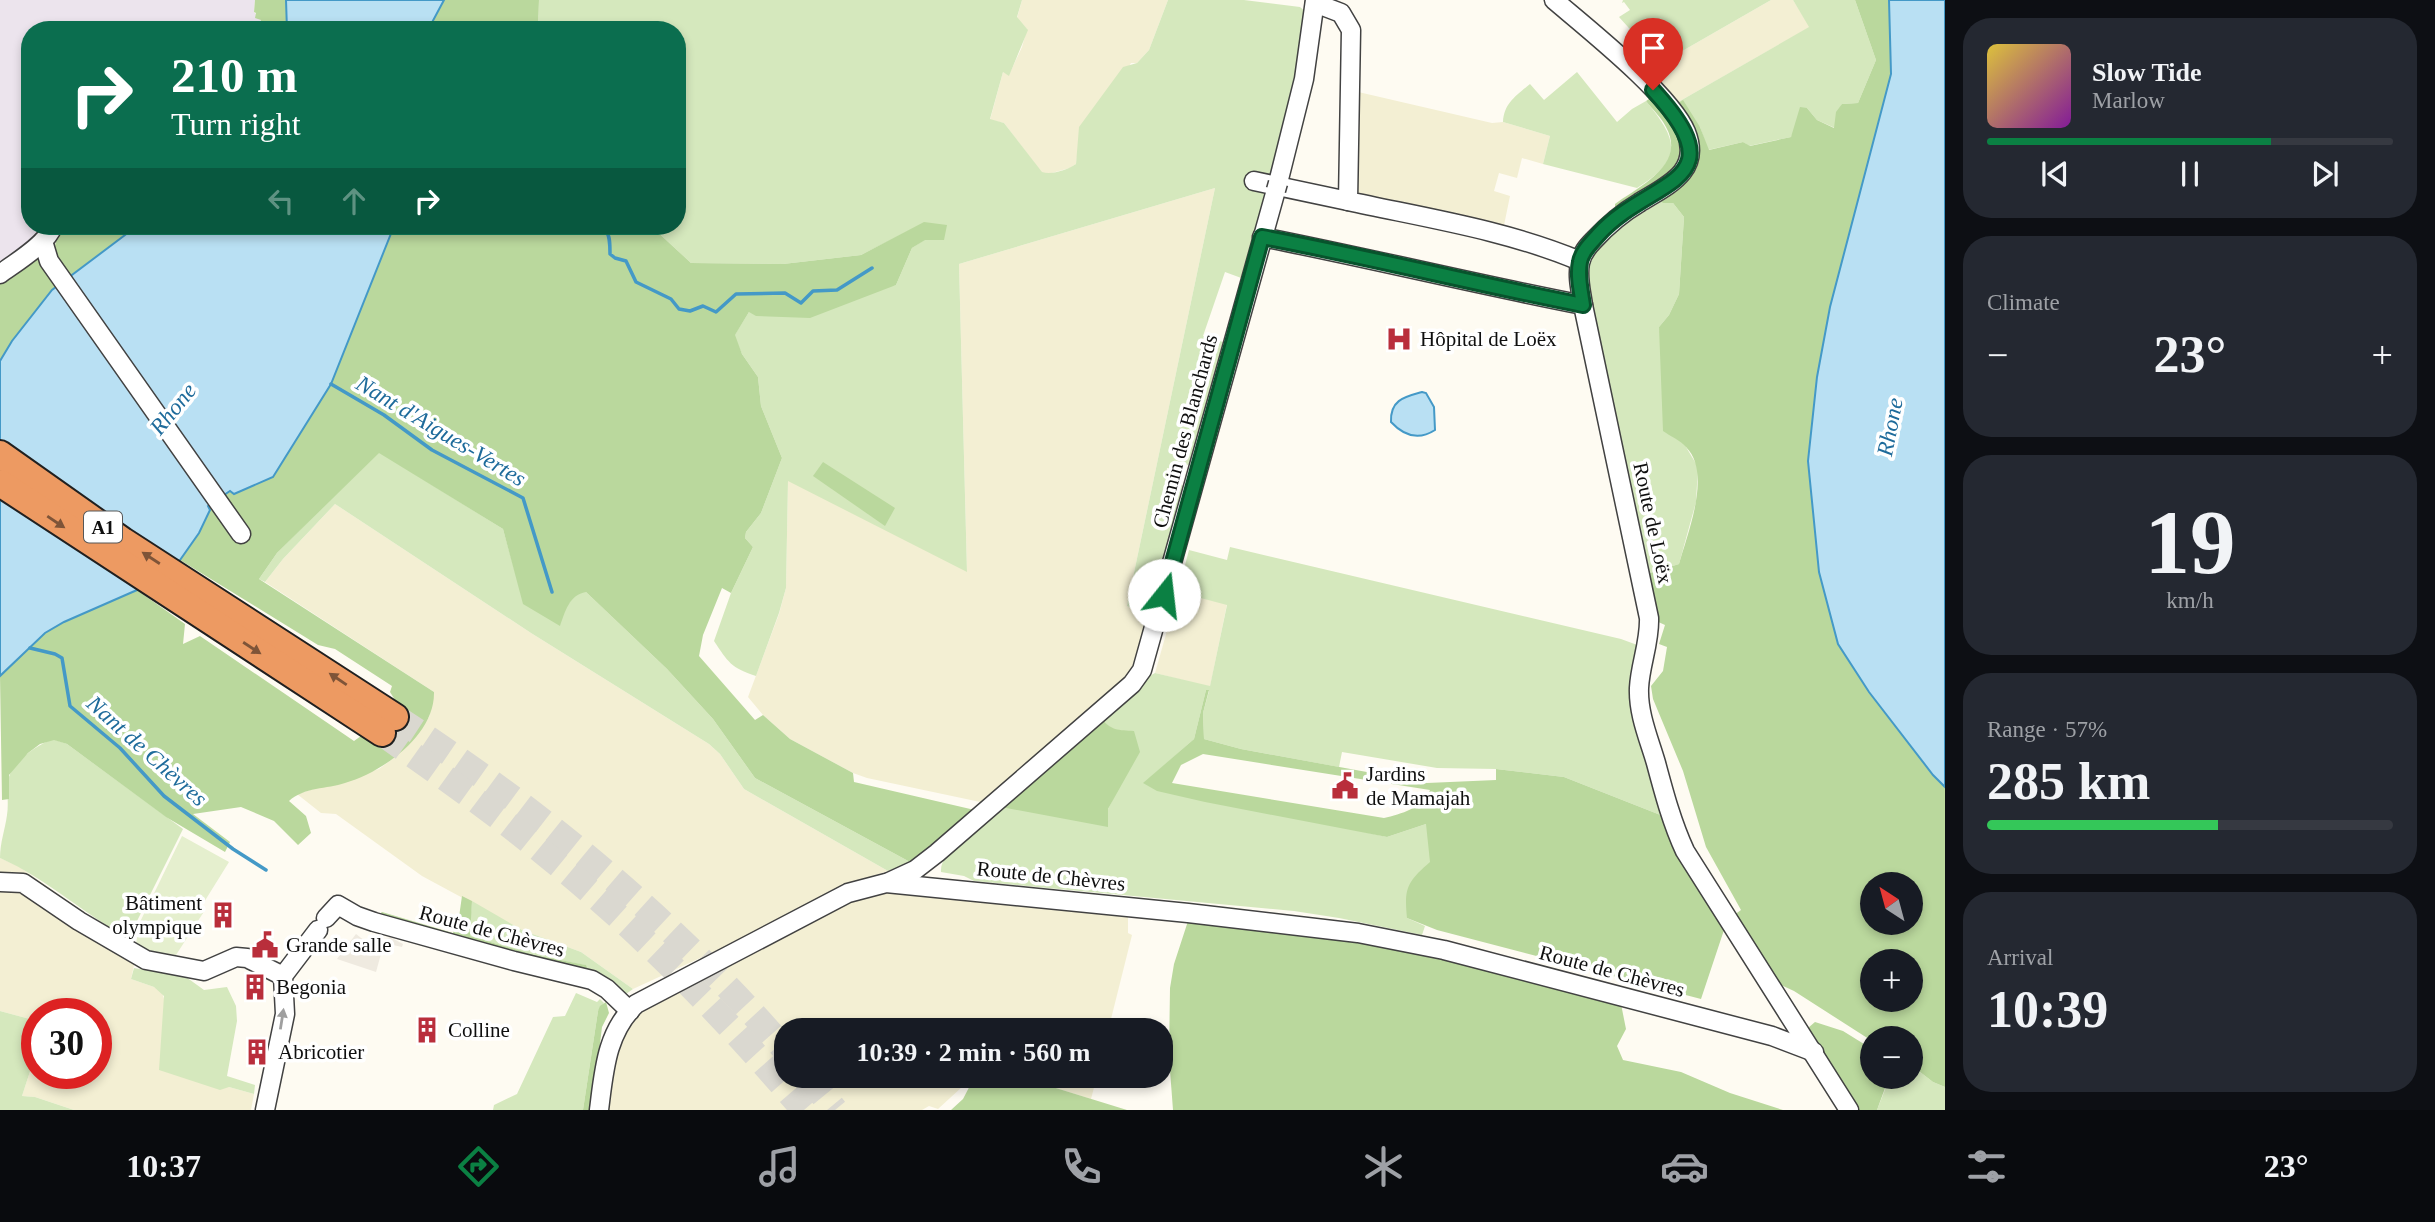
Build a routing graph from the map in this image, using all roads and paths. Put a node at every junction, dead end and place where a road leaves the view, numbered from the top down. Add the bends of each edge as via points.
1 (1554, 0) edge
2 (1315, 1) edge
3 (1254, 181) dead end
4 (1348, 201) junction
5 (1262, 237) junction
6 (48, 246) edge
7 (1580, 261) junction
8 (0, 274) edge
9 (1583, 305) junction
10 (0, 454) edge
11 (0, 484) edge
12 (241, 533) dead end
13 (201, 603) junction
14 (388, 725) tunnel mouth
15 (937, 853) junction
16 (0, 882) edge
17 (886, 883) junction
18 (944, 888) junction
19 (282, 976) junction
20 (630, 1011) junction
21 (1814, 1052) junction
22 (265, 1110) edge
23 (599, 1110) edge
24 (1849, 1110) edge

1 - 7 street via 1653,90 1680,123 1689,145 1689,160 1677,180 1615,219 1587,247
2 - 4 street via 1341,13 1351,30
2 - 5 street, Chemin des Blanchards via 1304,79
3 - 4 street
4 - 7 street via 1502,234
5 - 9 street
5 - 15 street, Chemin des Blanchards via 1142,670 1132,684
6 - 8 street
6 - 12 street
7 - 9 street, Route de Loëx
9 - 21 street, Route de Loëx via 1647,607 1640,704 1671,816 1685,851
13 -> 10 highway, A1
11 -> 13 highway, A1
13 - 14 highway, A1
15 - 17 street, Chemin des Blanchards
15 - 18 street via 929,867
16 - 19 street via 23,883 146,960 204,971 236,957 247,958
17 - 18 street, Route de Chèvres
17 - 20 street, Route de Chèvres via 848,893 652,994
18 - 21 street, Route de Chèvres via 1358,933 1455,953 1772,1036
19 - 20 street, Route de Chèvres via 338,905 374,922 592,980
22 -> 19 street via 285,1014
20 - 23 street via 610,1044
21 - 24 street, Route de Loëx

